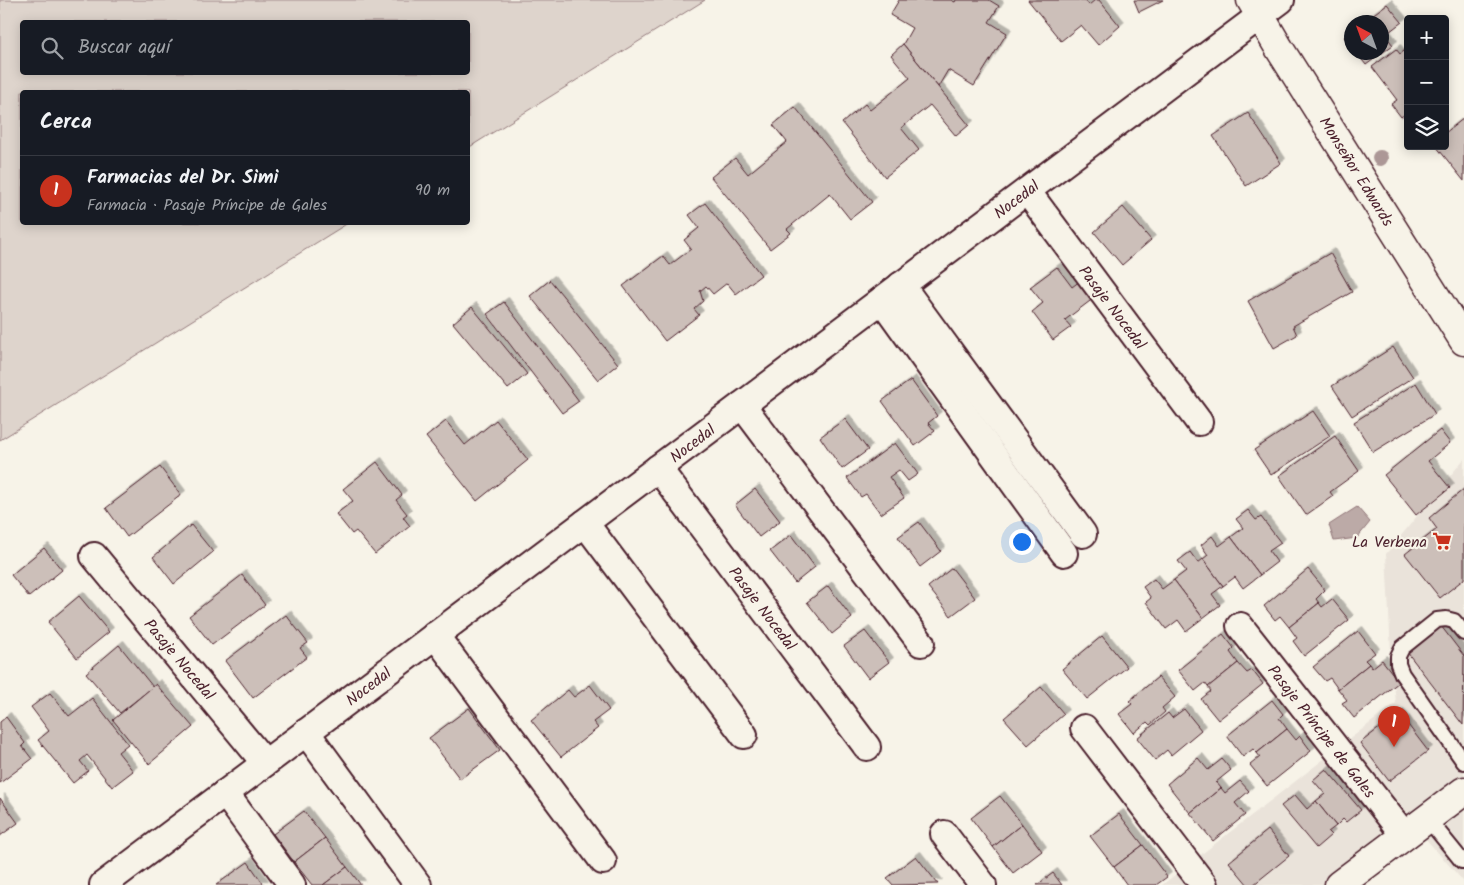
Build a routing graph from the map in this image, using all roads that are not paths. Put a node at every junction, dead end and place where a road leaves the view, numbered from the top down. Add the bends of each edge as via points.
1 (1281, 0) edge
2 (1255, 8) edge
3 (1026, 191) junction
4 (892, 293) junction
5 (1464, 341) edge
6 (742, 405) junction
7 (1199, 422) dead end
8 (658, 468) junction
9 (585, 523) junction
10 (1083, 534) dead end
11 (1064, 553) dead end
12 (94, 556) dead end
13 (1240, 626) dead end
14 (1464, 633) edge
15 (435, 635) junction
16 (921, 643) dead end
17 (1084, 728) dead end
18 (306, 732) junction
19 (744, 735) dead end
20 (867, 747) dead end
21 (1464, 762) edge
22 (266, 763) junction
23 (1464, 792) edge
24 (225, 793) junction
25 (1428, 819) junction
26 (944, 834) dead end
27 (1404, 836) junction
28 (603, 861) dead end
29 (1464, 861) edge
30 (103, 885) edge
31 (292, 885) edge
32 (418, 885) edge
33 (983, 885) edge
34 (1204, 885) edge
35 (1339, 885) edge

1 - 2 street, Nocedal
2 - 3 street, Nocedal
2 - 5 street, Monseñor Edwards
3 - 4 street, Nocedal
3 - 7 street, Pasaje Nocedal
4 - 6 street, Nocedal
4 - 10 street
4 - 11 street
6 - 8 street, Nocedal
6 - 16 street
8 - 9 street, Nocedal
8 - 20 street, Pasaje Nocedal
9 - 15 street, Nocedal
9 - 19 street
12 - 22 street, Pasaje Nocedal
13 - 27 street, Pasaje Príncipe de Gales
14 - 21 lane via 1454,621 1437,620 1402,648 1398,656 1402,674
15 - 18 street, Nocedal
15 - 28 street
17 - 34 street
18 - 22 street, Nocedal
18 - 32 street
22 - 24 street, Nocedal
23 - 25 street
24 - 30 street, Nocedal
24 - 31 street
25 - 27 street
25 - 29 lane
26 - 33 street
27 - 35 street

